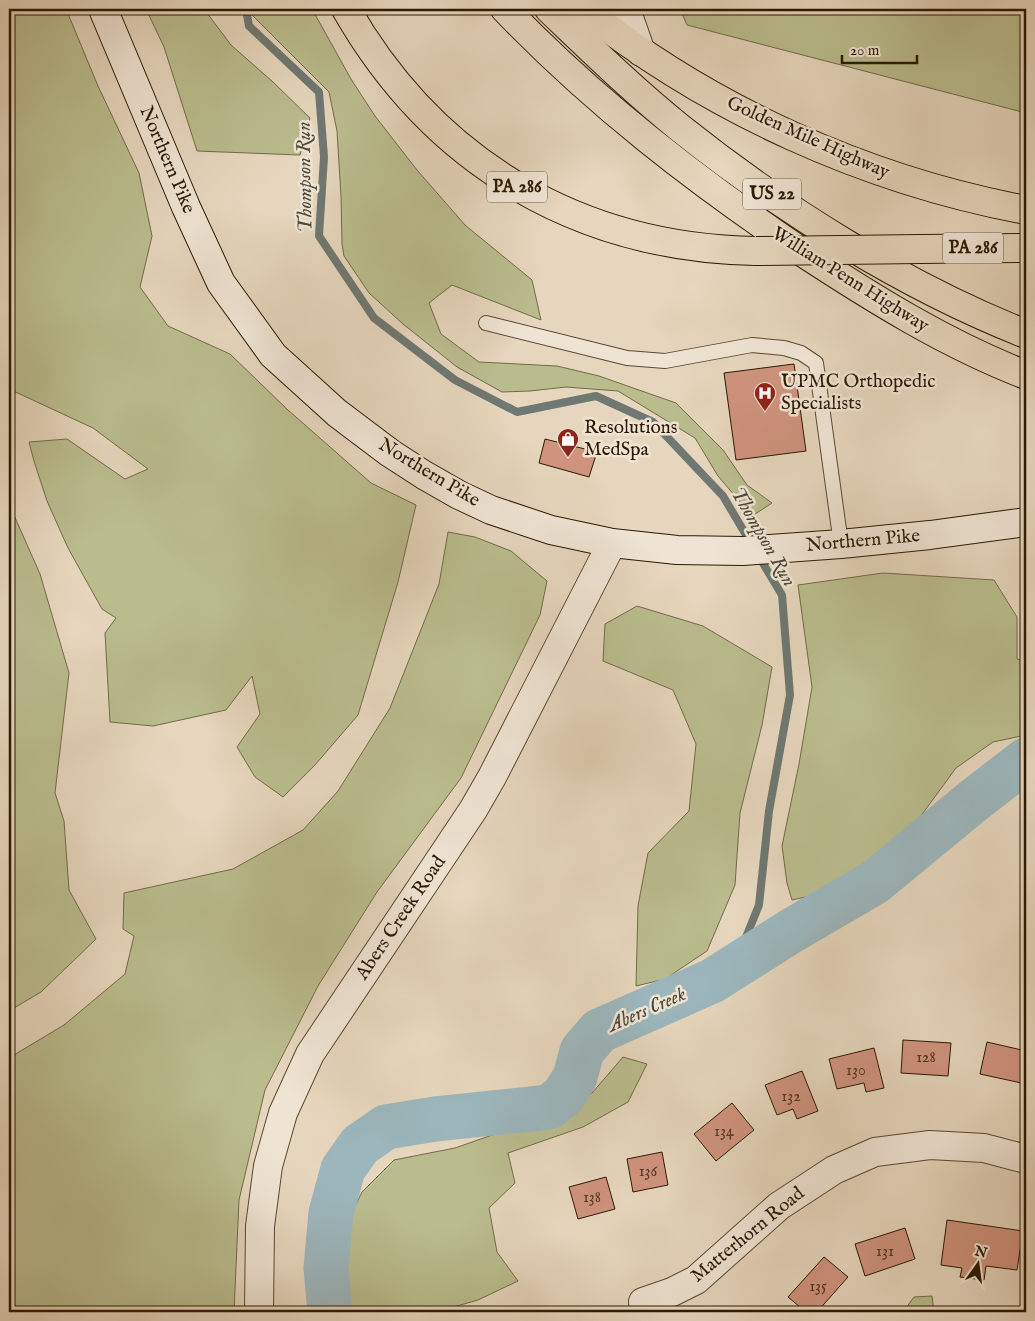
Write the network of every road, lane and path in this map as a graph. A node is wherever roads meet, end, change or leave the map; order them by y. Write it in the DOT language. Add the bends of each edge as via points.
graph roads {
  1 [pos="103,9"];
  2 [pos="346,9"];
  3 [pos="505,9"];
  4 [pos="549,9"];
  5 [pos="583,9"];
  6 [pos="626,9"];
  7 [pos="642,52"];
  8 [pos="1026,210"];
  9 [pos="1026,248"];
  10 [pos="486,323"];
  11 [pos="1026,334"];
  12 [pos="1026,375"];
  13 [pos="1026,522"];
  14 [pos="612,543"];
  15 [pos="841,544"];
  16 [pos="1026,1159"];
  17 [pos="643,1302"];
  18 [pos="259,1312"];
  1 -- 14 [label="street, Northern Pike" via="221,283 273,355 337,413 390,453 459,495 521,521"];
  2 -- 9 [label="main road, PA 286, bridge" via="378,59 418,108 467,153 521,189 606,228 698,248 756,251"];
  3 -- 12 [label="main road, William Penn Highway / US 22" via="612,110 712,190 877,301 965,348"];
  4 -- 11 [label="main road, William Penn Highway / US 22" via="680,128 783,202 896,272"];
  5 -- 7 [label="main road, Golden Mile Highway / PA 286"];
  6 -- 7 [label="street"];
  7 -- 8 [label="main road, Golden Mile Highway / PA 286" via="731,106 825,150 930,188"];
  10 -- 15 [label="lane" via="627,358 665,361 752,345 801,353 816,363"];
  13 -- 15 [label="street, Northern Pike"];
  14 -- 15 [label="street, Northern Pike" via="677,550 743,551"];
  14 -- 18 [label="street, Abers Creek Road" via="473,810 310,1054 283,1113 268,1166 260,1226"];
  16 -- 17 [label="street, Matterhorn Road" via="984,1148 930,1145 875,1152 834,1170 779,1206 696,1280"];
}
